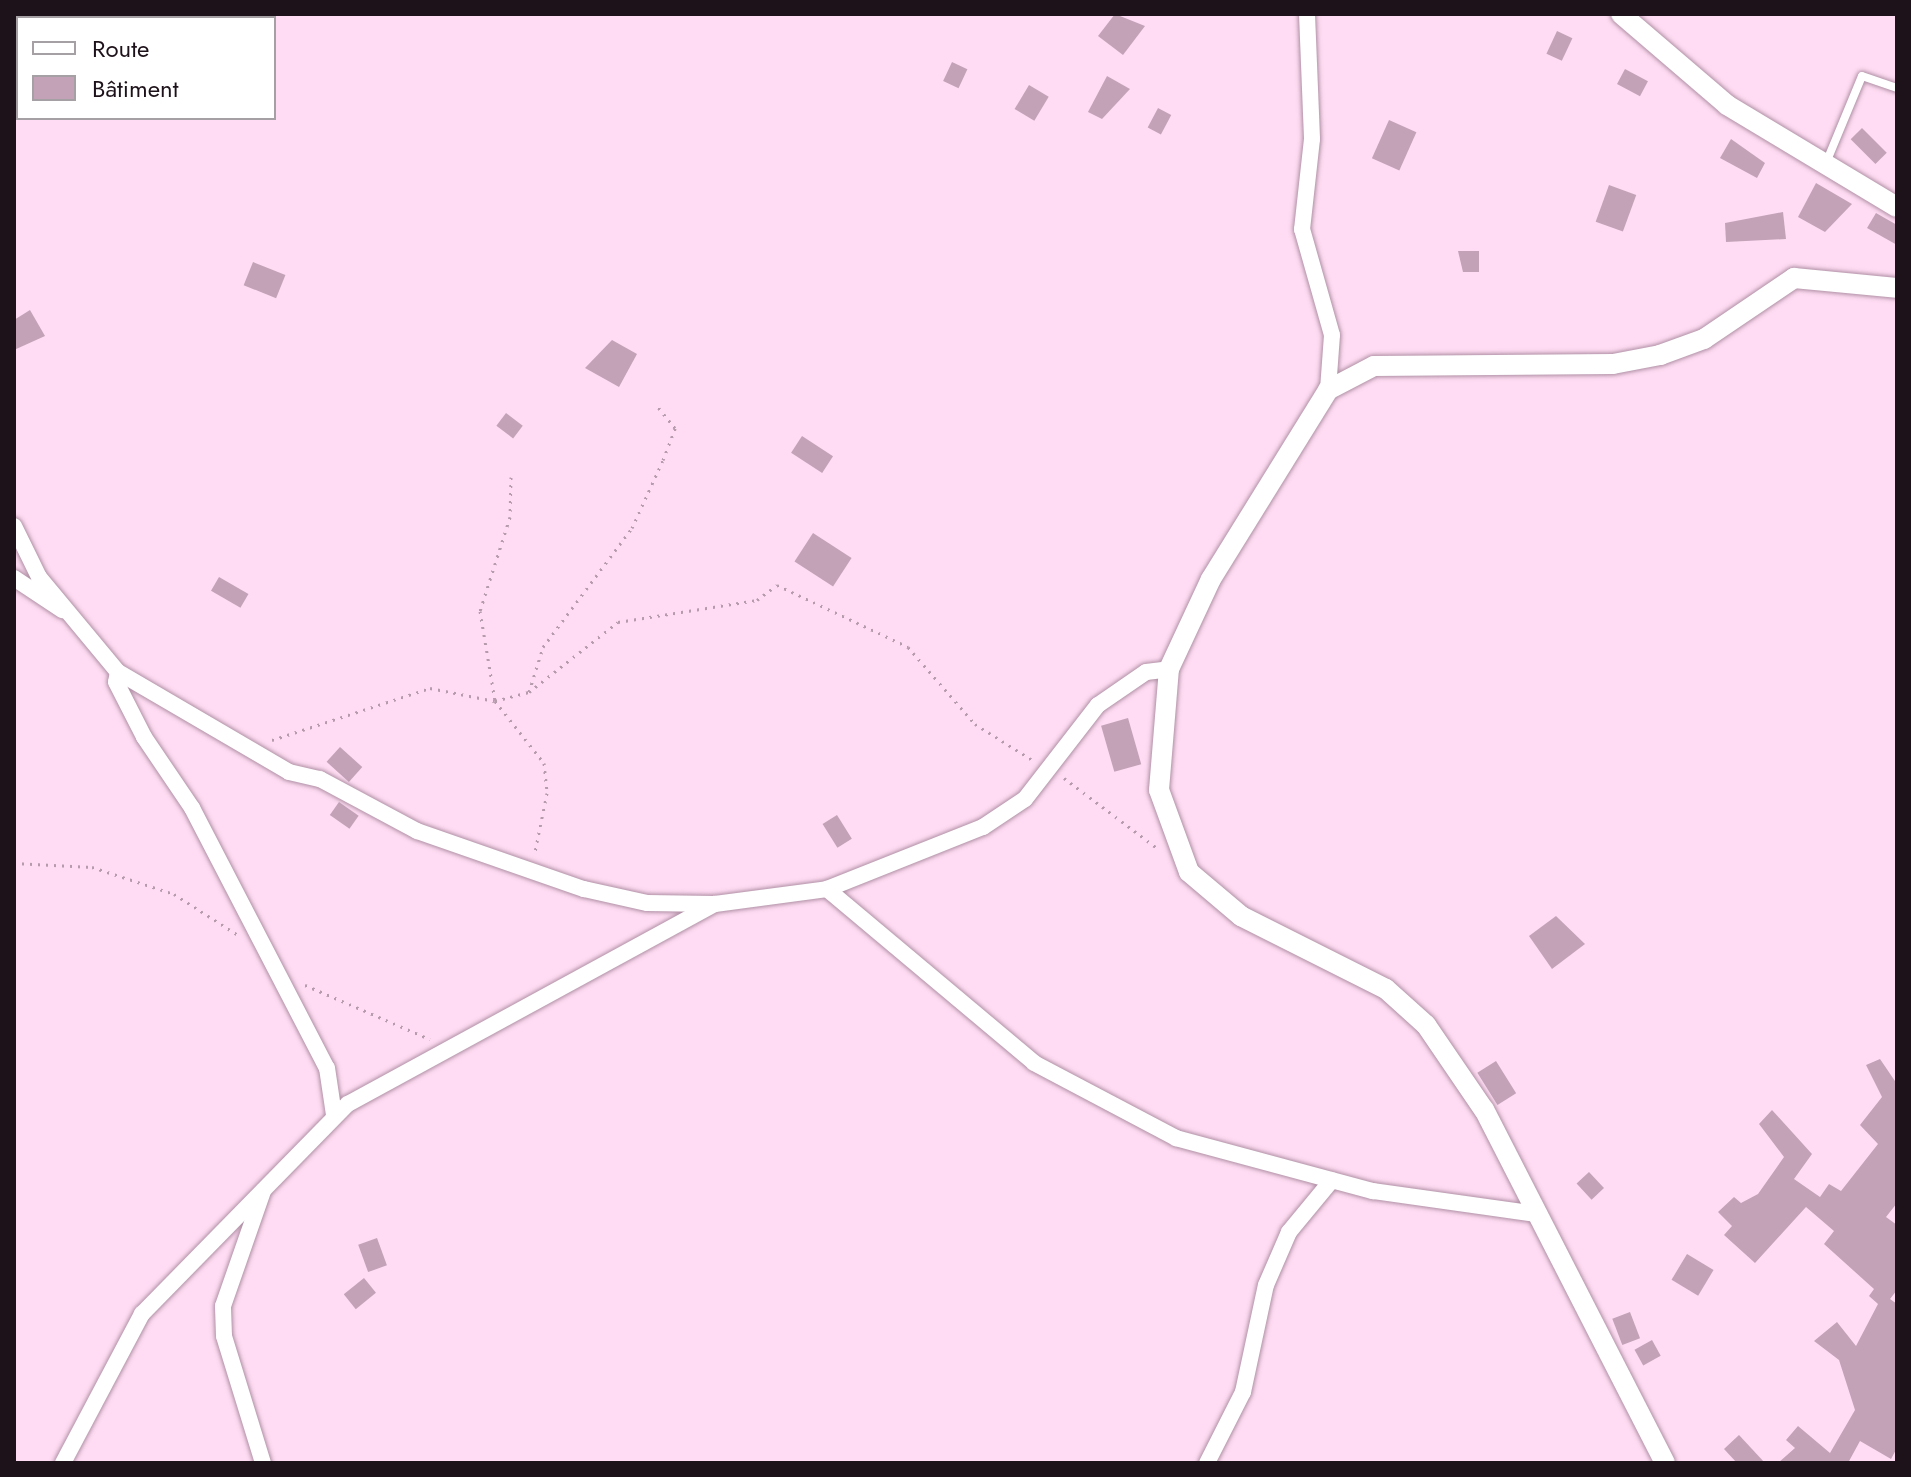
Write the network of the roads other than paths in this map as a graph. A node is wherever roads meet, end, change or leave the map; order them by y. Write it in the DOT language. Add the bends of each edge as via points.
graph roads {
  1 [pos="1307,14"];
  2 [pos="1621,14"];
  3 [pos="1897,88"];
  4 [pos="1826,164"];
  5 [pos="1897,207"];
  6 [pos="1897,288"];
  7 [pos="1328,390"];
  8 [pos="14,526"];
  9 [pos="14,578"];
  10 [pos="74,617"];
  11 [pos="1169,669"];
  12 [pos="118,672"];
  13 [pos="827,889"];
  14 [pos="715,904"];
  15 [pos="334,1115"];
  16 [pos="1332,1180"];
  17 [pos="264,1189"];
  18 [pos="1537,1214"];
  19 [pos="63,1463"];
  20 [pos="263,1463"];
  21 [pos="1207,1463"];
  22 [pos="1665,1463"];
  1 -- 7 [label="street" via="1312,139 1302,229 1332,335"];
  2 -- 4 [label="street" via="1727,105"];
  3 -- 4 [label="lane" via="1862,76"];
  4 -- 5 [label="street"];
  6 -- 7 [label="street" via="1794,278 1704,339 1660,355 1613,364 1374,366"];
  7 -- 11 [label="street" via="1211,579"];
  8 -- 10 [label="street" via="39,577"];
  9 -- 10 [label="street"];
  10 -- 12 [label="street"];
  11 -- 13 [label="street" via="1146,672 1098,705 1052,770 983,827"];
  11 -- 18 [label="street" via="1159,790 1189,872 1241,916 1386,989 1426,1025 1484,1110"];
  12 -- 14 [label="street" via="250,749 417,831 647,903"];
  12 -- 15 [label="street" via="116,682 144,737 192,808 327,1068"];
  13 -- 14 [label="street"];
  13 -- 16 [label="street" via="1034,1063 1176,1138"];
  14 -- 15 [label="street" via="523,1015 457,1042"];
  15 -- 17 [label="street"];
  16 -- 18 [label="street"];
  16 -- 21 [label="street" via="1289,1232 1266,1285 1243,1392"];
  17 -- 19 [label="street" via="142,1314"];
  17 -- 20 [label="street" via="223,1306 224,1336"];
  18 -- 22 [label="street"];
}
